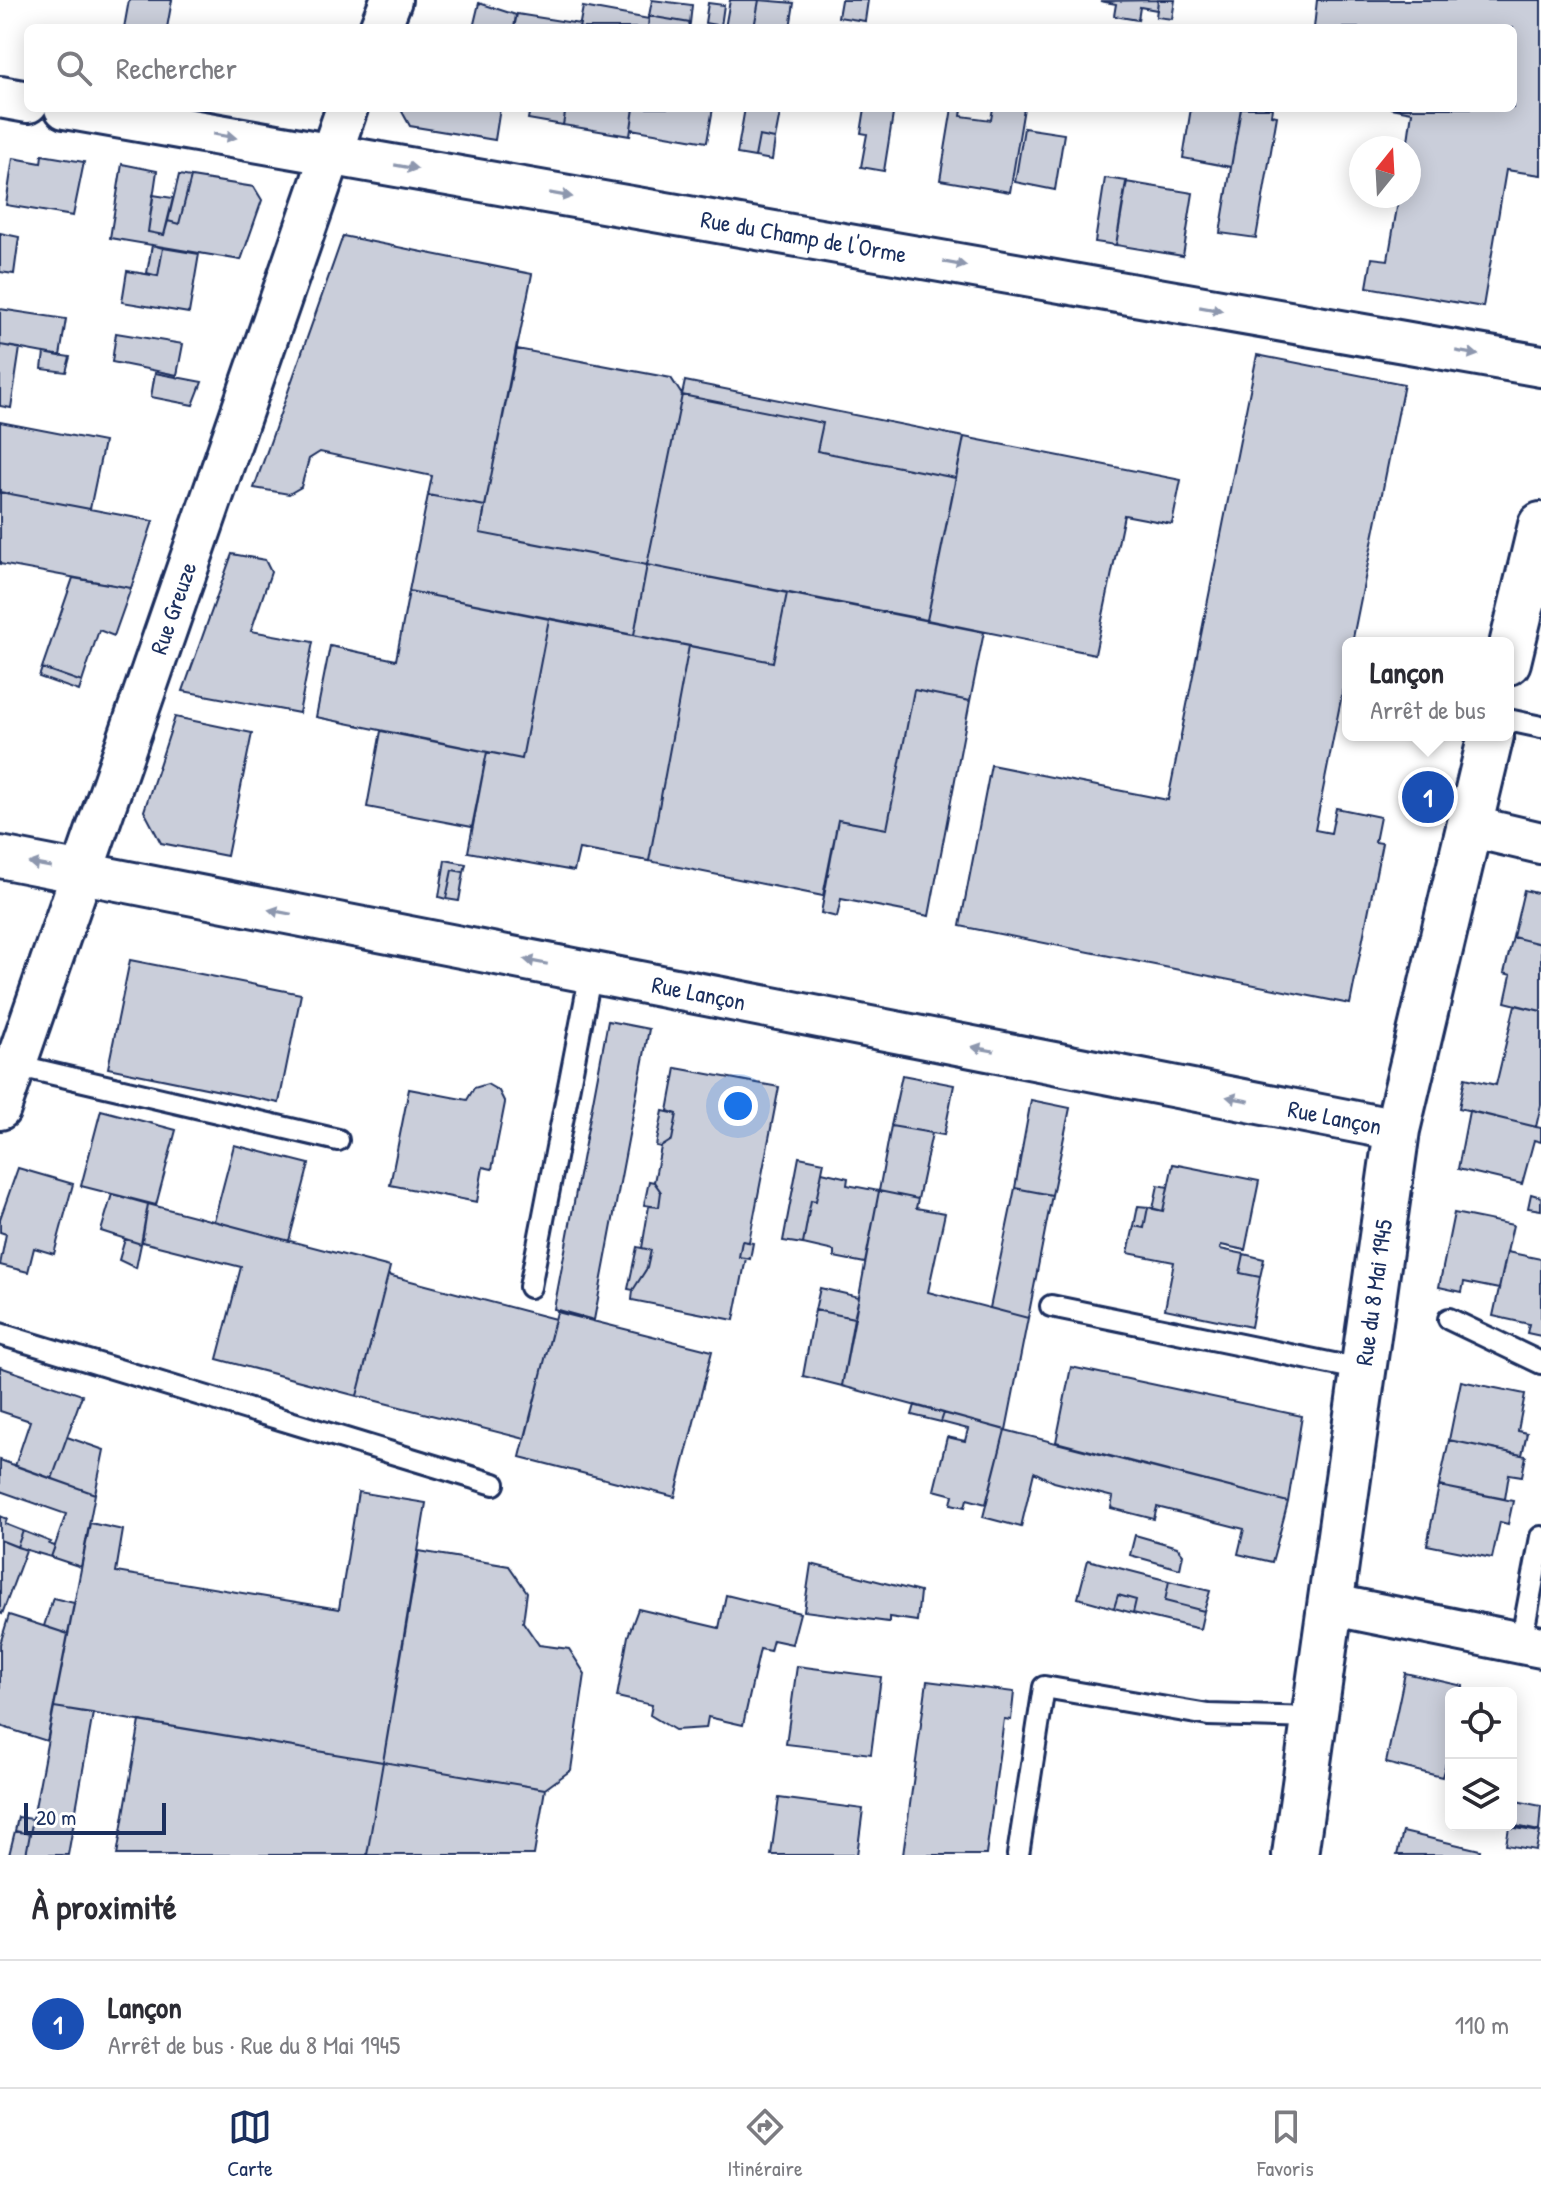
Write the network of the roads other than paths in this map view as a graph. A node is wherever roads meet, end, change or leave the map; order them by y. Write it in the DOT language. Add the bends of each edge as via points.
graph roads {
  1 [pos="391,0"];
  2 [pos="382,24"];
  3 [pos="0,97"];
  4 [pos="24,101"];
  5 [pos="88,112"];
  6 [pos="345,112"];
  7 [pos="329,154"];
  8 [pos="1541,366"];
  9 [pos="1541,525"];
  10 [pos="1530,620"];
  11 [pos="1514,651"];
  12 [pos="1514,721"];
  13 [pos="1541,727"];
  14 [pos="1490,741"];
  15 [pos="1469,826"];
  16 [pos="1541,843"];
  17 [pos="0,857"];
  18 [pos="81,872"];
  19 [pos="591,972"];
  20 [pos="15,1065"];
  21 [pos="0,1109"];
  22 [pos="1397,1130"];
  23 [pos="338,1140"];
  24 [pos="530,1287"];
  25 [pos="1051,1306"];
  26 [pos="1449,1319"];
  27 [pos="0,1334"];
  28 [pos="1541,1363"];
  29 [pos="1363,1370"];
  30 [pos="494,1484"];
  31 [pos="1541,1537"];
  32 [pos="1329,1604"];
  33 [pos="1531,1645"];
  34 [pos="1314,1718"];
  35 [pos="1018,1855"];
  36 [pos="1295,1855"];
  1 -- 2 [label="street"];
  3 -- 4 [label="street"];
  5 -- 7 [label="street, Rue du Champ de l'Orme, one-way"];
  6 -- 7 [label="street, Rue Greuze"];
  7 -- 8 [label="street, Rue du Champ de l'Orme, one-way"];
  7 -- 18 [label="street, Rue Greuze"];
  9 -- 10 [label="street"];
  10 -- 11 [label="street"];
  12 -- 13 [label="lane"];
  14 -- 15 [label="street, Rue du 8 Mai 1945"];
  15 -- 16 [label="street"];
  15 -- 22 [label="street, Rue du 8 Mai 1945"];
  18 -- 17 [label="street, Rue Lançon, one-way"];
  19 -- 18 [label="street, Rue Lançon, one-way"];
  18 -- 20 [label="street, Rue Greuze"];
  22 -- 19 [label="street, Rue Lançon, one-way"];
  19 -- 24 [label="lane"];
  20 -- 21 [label="street, Rue Greuze"];
  20 -- 23 [label="lane"];
  22 -- 29 [label="street, Rue du 8 Mai 1945"];
  25 -- 29 [label="lane"];
  26 -- 28 [label="lane"];
  27 -- 30 [label="lane"];
  29 -- 32 [label="street, Rue du 8 Mai 1945"];
  31 -- 33 [label="lane"];
  32 -- 33 [label="street"];
  32 -- 34 [label="street, Rue du 8 Mai 1945"];
  34 -- 35 [label="lane" via="1208,1715 1044,1687"];
  34 -- 36 [label="street, Rue du 8 Mai 1945"];
}
